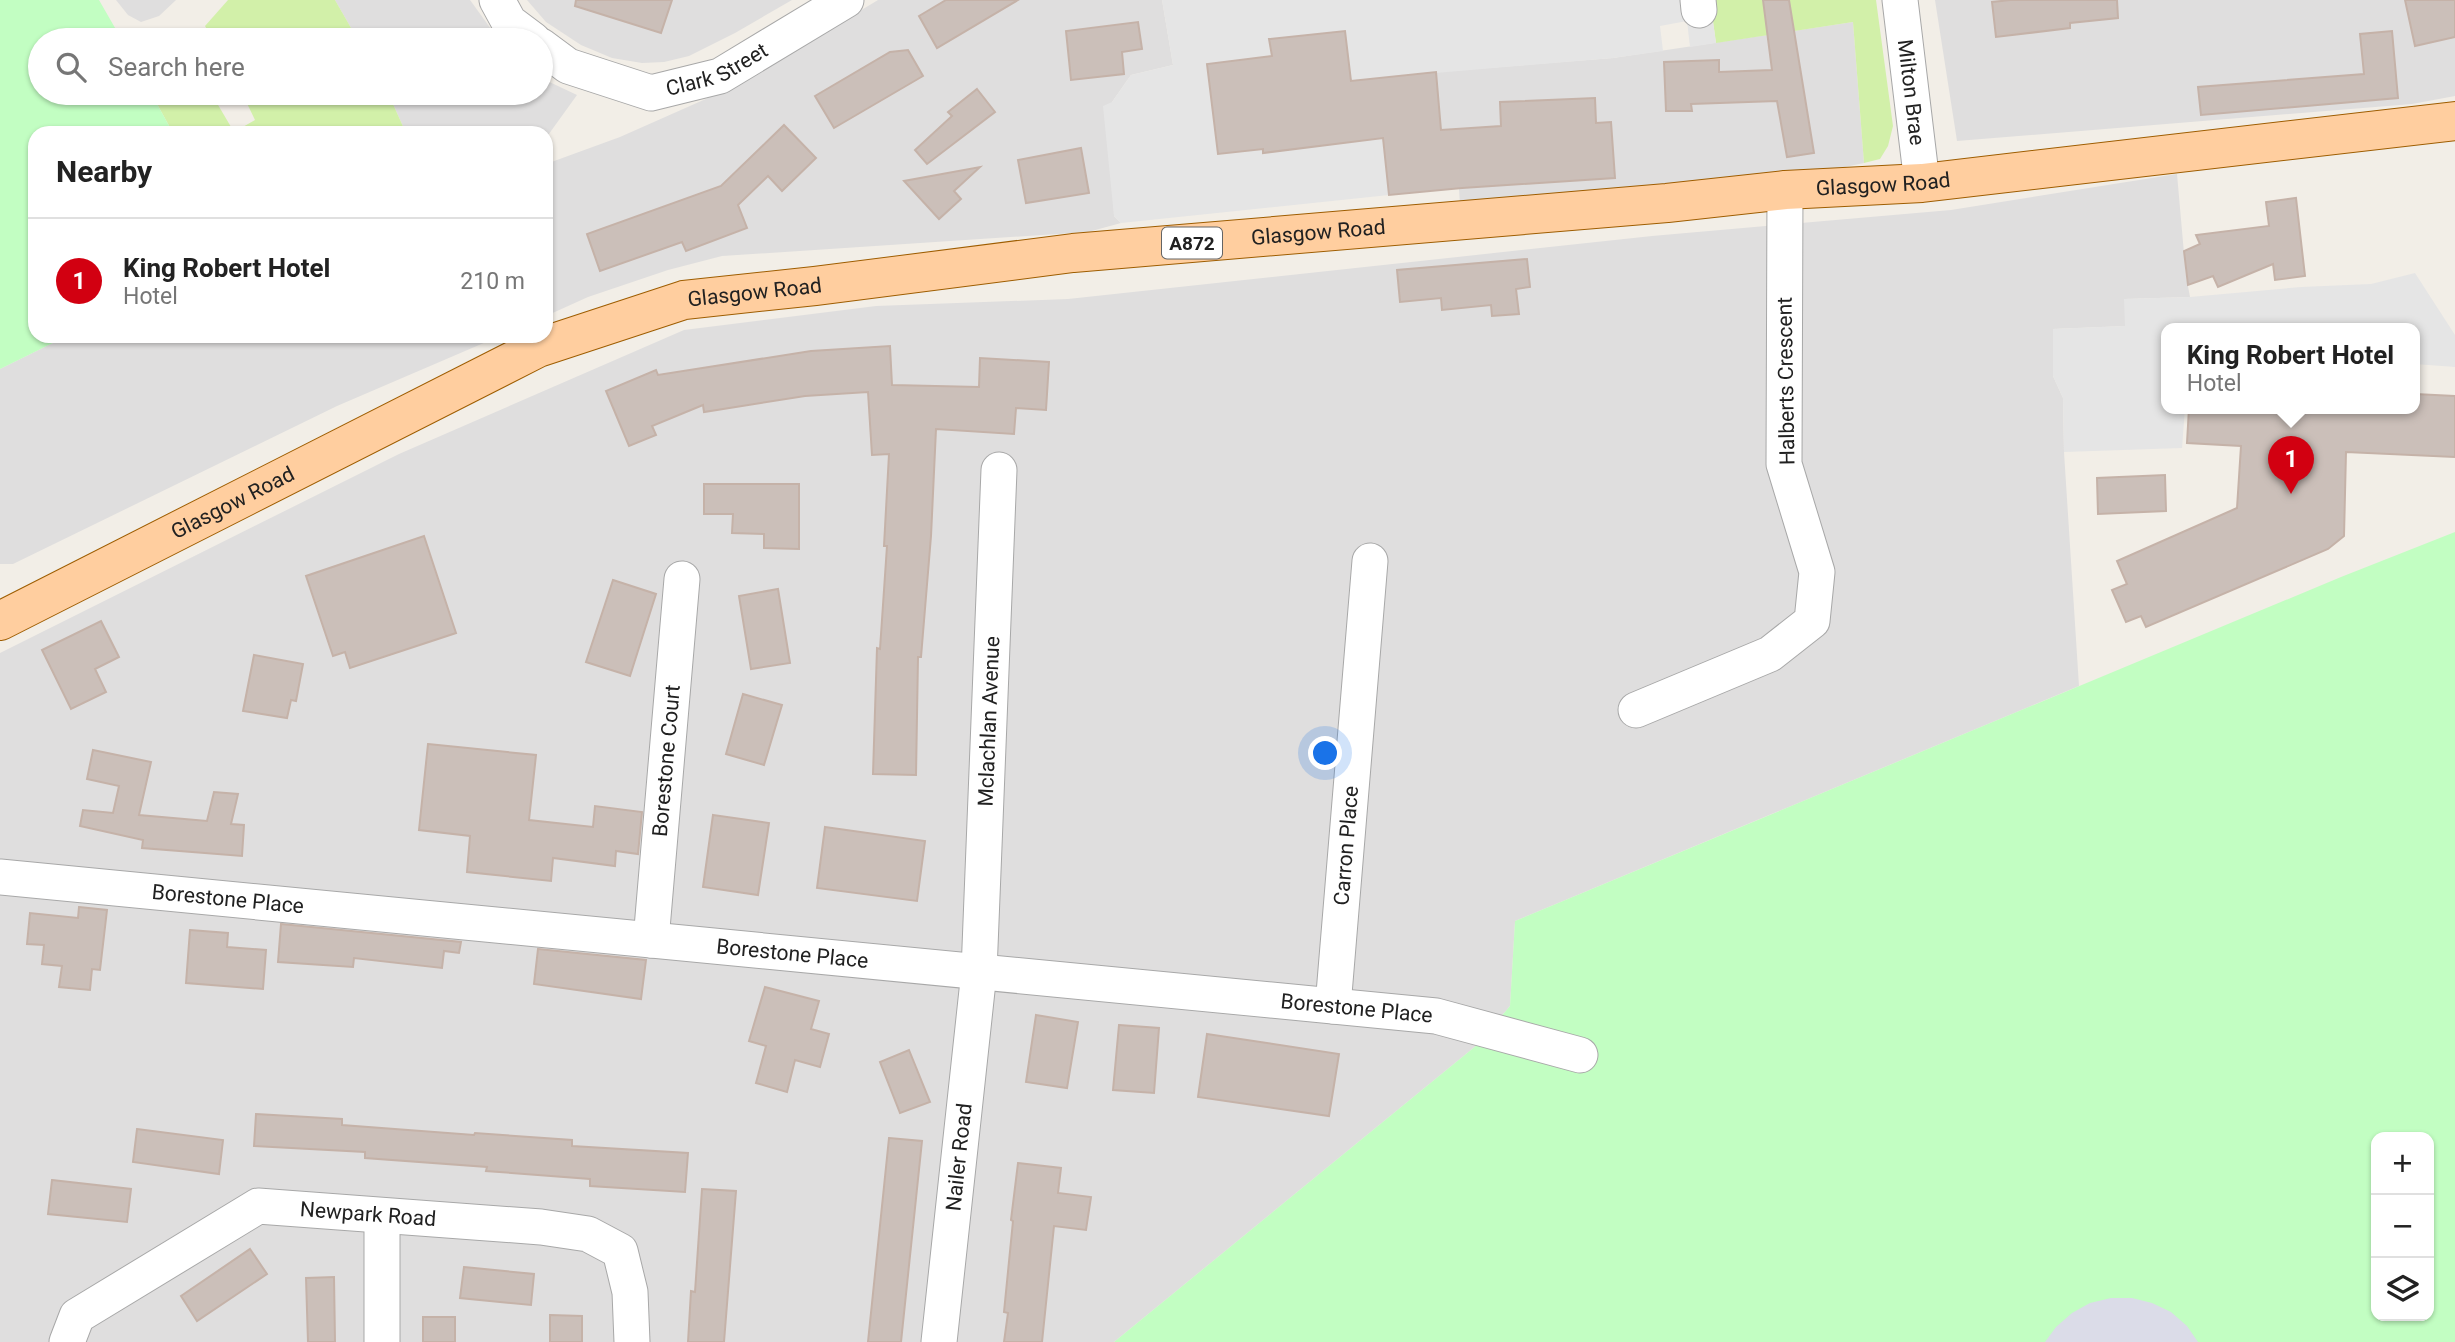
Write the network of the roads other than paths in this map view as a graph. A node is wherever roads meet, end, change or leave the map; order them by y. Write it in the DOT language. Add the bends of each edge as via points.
graph roads {
  1 [pos="497,0"];
  2 [pos="846,0"];
  3 [pos="1900,0"];
  4 [pos="517,28"];
  5 [pos="553,55"];
  6 [pos="2455,121"];
  7 [pos="1923,183"];
  8 [pos="1785,190"];
  9 [pos="999,470"];
  10 [pos="1370,561"];
  11 [pos="682,579"];
  12 [pos="2,617"];
  13 [pos="1636,710"];
  14 [pos="0,877"];
  15 [pos="651,940"];
  16 [pos="979,972"];
  17 [pos="1333,1006"];
  18 [pos="1580,1055"];
  19 [pos="382,1217"];
  20 [pos="67,1342"];
  21 [pos="382,1342"];
  22 [pos="632,1342"];
  23 [pos="939,1342"];
  1 -- 4 [label="street"];
  2 -- 5 [label="street, Clark Street" via="720,76 651,93 568,66"];
  3 -- 7 [label="street, Milton Brae"];
  6 -- 7 [label="main road, Glasgow Road / A872"];
  7 -- 8 [label="main road, Glasgow Road / A872"];
  8 -- 12 [label="main road, Glasgow Road / A872" via="1073,253 684,300 538,348"];
  8 -- 13 [label="street, Halberts Crescent" via="1784,464 1817,572 1812,621 1770,654"];
  9 -- 16 [label="street, Mclachlan Avenue"];
  10 -- 17 [label="street, Carron Place"];
  11 -- 15 [label="street, Borestone Court"];
  14 -- 15 [label="street, Borestone Place"];
  15 -- 16 [label="street, Borestone Place"];
  16 -- 17 [label="street, Borestone Place"];
  16 -- 23 [label="street, Nailer Road"];
  17 -- 18 [label="street, Borestone Place" via="1436,1016"];
  19 -- 20 [label="street, Newpark Road" via="258,1206 77,1316"];
  19 -- 21 [label="street"];
  19 -- 22 [label="street, Newpark Road" via="588,1234 620,1251 630,1292"];
}
